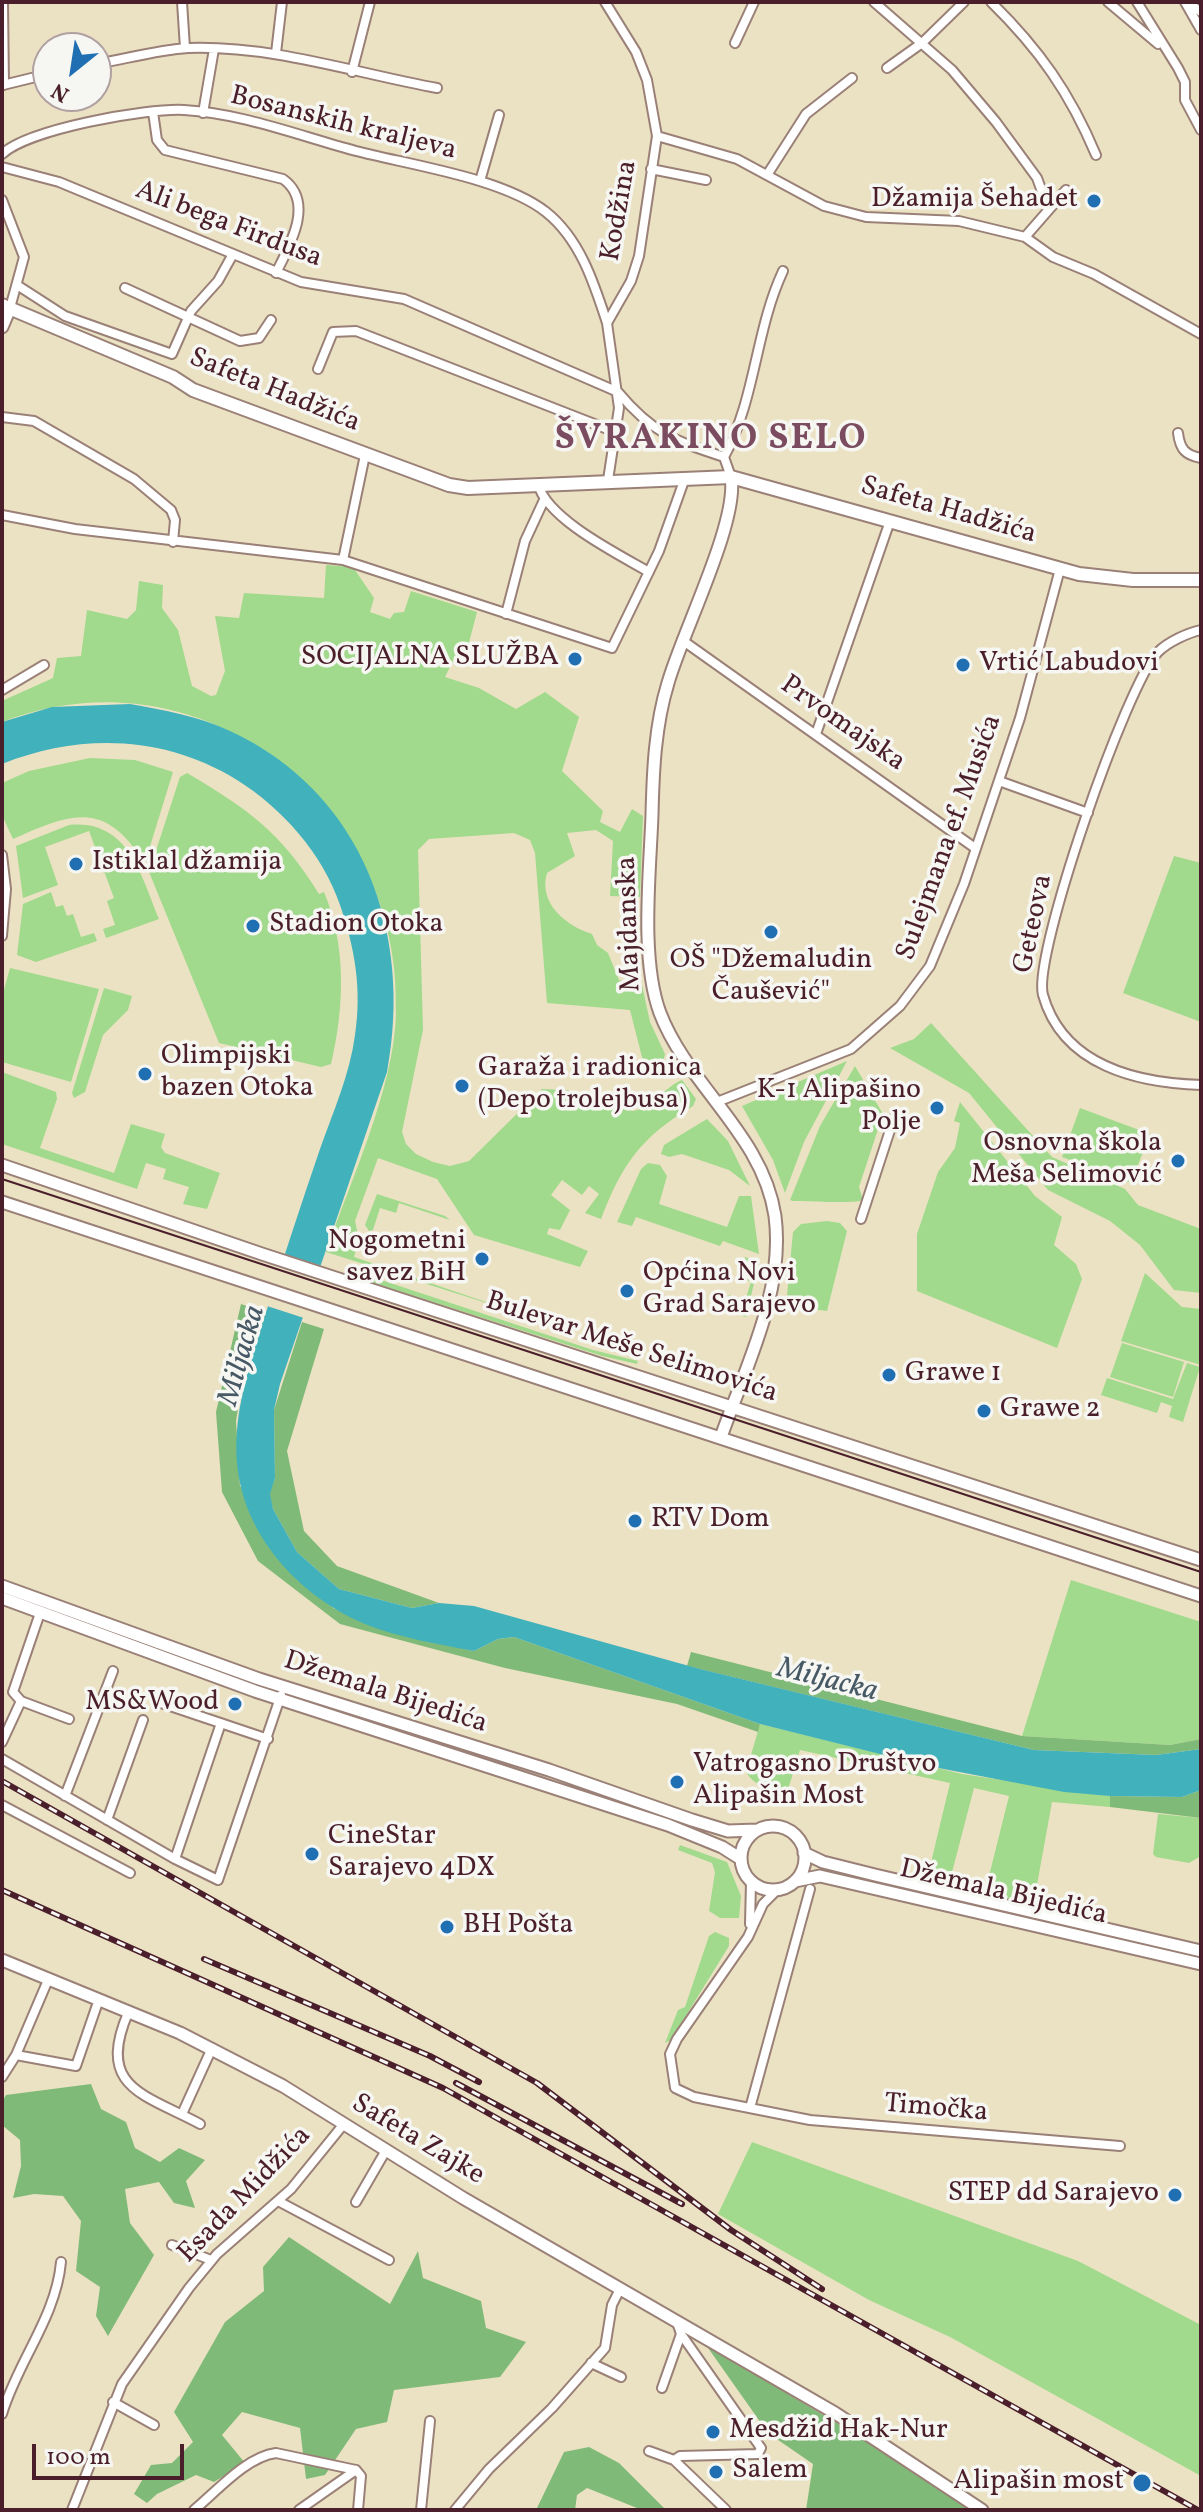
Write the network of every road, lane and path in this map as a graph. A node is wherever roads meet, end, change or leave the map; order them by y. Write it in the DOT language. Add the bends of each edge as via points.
graph roads {
  1 [pos="3,2"];
  2 [pos="182,2"];
  3 [pos="282,2"];
  4 [pos="370,2"];
  5 [pos="605,2"];
  6 [pos="754,2"];
  7 [pos="874,2"];
  8 [pos="964,2"];
  9 [pos="991,2"];
  10 [pos="1108,2"];
  11 [pos="1137,2"];
  12 [pos="1186,2"];
  13 [pos="1201,12"];
  14 [pos="1201,30"];
  15 [pos="735,43"];
  16 [pos="922,43"];
  17 [pos="185,48"];
  18 [pos="214,49"];
  19 [pos="1164,50"];
  20 [pos="276,53"];
  21 [pos="112,61"];
  22 [pos="887,68"];
  23 [pos="352,72"];
  24 [pos="32,78"];
  25 [pos="852,78"];
  26 [pos="3,85"];
  27 [pos="437,88"];
  28 [pos="153,112"];
  29 [pos="203,113"];
  30 [pos="499,115"];
  31 [pos="1201,130"];
  32 [pos="657,136"];
  33 [pos="2,154"];
  34 [pos="1096,155"];
  35 [pos="2,167"];
  36 [pos="651,169"];
  37 [pos="767,175"];
  38 [pos="706,180"];
  39 [pos="480,181"];
  40 [pos="1066,190"];
  41 [pos="2,200"];
  42 [pos="1048,208"];
  43 [pos="1025,237"];
  44 [pos="233,254"];
  45 [pos="783,271"];
  46 [pos="276,273"];
  47 [pos="17,285"];
  48 [pos="125,288"];
  49 [pos="6,306"];
  50 [pos="188,316"];
  51 [pos="271,320"];
  52 [pos="607,323"];
  53 [pos="2,327"];
  54 [pos="1201,334"];
  55 [pos="318,369"];
  56 [pos="618,392"];
  57 [pos="2,417"];
  58 [pos="615,432"];
  59 [pos="1178,433"];
  60 [pos="365,455"];
  61 [pos="724,457"];
  62 [pos="1201,458"];
  63 [pos="731,477"];
  64 [pos="685,478"];
  65 [pos="608,480"];
  66 [pos="538,484"];
  67 [pos="544,500"];
  68 [pos="2,515"];
  69 [pos="890,521"];
  70 [pos="173,542"];
  71 [pos="343,560"];
  72 [pos="1060,569"];
  73 [pos="649,572"];
  74 [pos="1201,580"];
  75 [pos="506,614"];
  76 [pos="1201,630"];
  77 [pos="682,640"];
  78 [pos="44,665"];
  79 [pos="2,690"];
  80 [pos="816,734"];
  81 [pos="999,781"];
  82 [pos="1088,813"];
  83 [pos="975,848"];
  84 [pos="2,855"];
  85 [pos="2,936"];
  86 [pos="1201,1085"];
  87 [pos="717,1102"];
  88 [pos="895,1115"];
  89 [pos="2,1165"];
  90 [pos="2,1202"];
  91 [pos="861,1219"];
  92 [pos="731,1407"];
  93 [pos="721,1437"];
  94 [pos="1201,1560"];
  95 [pos="2,1586"];
  96 [pos="1201,1596"];
  97 [pos="2,1598"];
  98 [pos="40,1613"];
  99 [pos="113,1671"];
  100 [pos="282,1694"];
  101 [pos="21,1701"];
  102 [pos="161,1703"];
  103 [pos="69,1719"];
  104 [pos="143,1720"];
  105 [pos="221,1723"];
  106 [pos="268,1739"];
  107 [pos="2,1742"];
  108 [pos="2,1759"];
  109 [pos="65,1796"];
  110 [pos="2,1805"];
  111 [pos="107,1820"];
  112 [pos="757,1830"];
  113 [pos="804,1853"];
  114 [pos="175,1859"];
  115 [pos="741,1859"];
  116 [pos="130,1873"];
  117 [pos="795,1881"];
  118 [pos="751,1882"];
  119 [pos="810,1889"];
  120 [pos="777,1890"];
  121 [pos="748,1937"];
  122 [pos="1201,1951"];
  123 [pos="2,1960"];
  124 [pos="1201,1964"];
  125 [pos="48,1980"];
  126 [pos="98,2002"];
  127 [pos="128,2013"];
  128 [pos="212,2048"];
  129 [pos="16,2055"];
  130 [pos="2,2077"];
  131 [pos="750,2108"];
  132 [pos="182,2114"];
  133 [pos="200,2124"];
  134 [pos="343,2125"];
  135 [pos="1120,2146"];
  136 [pos="385,2152"];
  137 [pos="278,2201"];
  138 [pos="356,2202"];
  139 [pos="172,2245"];
  140 [pos="211,2260"];
  141 [pos="389,2260"];
  142 [pos="61,2262"];
  143 [pos="620,2289"];
  144 [pos="676,2321"];
  145 [pos="681,2334"];
  146 [pos="591,2363"];
  147 [pos="621,2377"];
  148 [pos="662,2388"];
  149 [pos="113,2402"];
  150 [pos="2,2414"];
  151 [pos="430,2421"];
  152 [pos="154,2425"];
  153 [pos="649,2451"];
  154 [pos="674,2460"];
  155 [pos="356,2470"];
  156 [pos="936,2477"];
  157 [pos="72,2510"];
  158 [pos="194,2510"];
  159 [pos="299,2510"];
  160 [pos="358,2510"];
  161 [pos="421,2510"];
  162 [pos="455,2510"];
  163 [pos="726,2510"];
  164 [pos="982,2510"];
  165 [pos="989,2510"];
  1 -- 26 [label="street"];
  2 -- 17 [label="street"];
  3 -- 20 [label="street"];
  4 -- 23 [label="street"];
  5 -- 32 [label="street, Kodžina" via="647,80"];
  6 -- 15 [label="street"];
  7 -- 16 [label="street"];
  8 -- 16 [label="street"];
  9 -- 34 [label="street" via="1032,44 1075,105"];
  10 -- 19 [label="street"];
  11 -- 19 [label="street"];
  12 -- 13 [label="street"];
  12 -- 14 [label="street"];
  16 -- 22 [label="street"];
  16 -- 42 [label="street" via="996,122 1037,178"];
  17 -- 18 [label="street"];
  17 -- 21 [label="street"];
  18 -- 20 [label="street"];
  18 -- 29 [label="street"];
  19 -- 31 [label="street" via="1185,82 1185,100"];
  20 -- 23 [label="street"];
  23 -- 27 [label="street"];
  24 -- 26 [label="street"];
  25 -- 37 [label="street" via="806,114"];
  28 -- 29 [label="street, Bosanskih kraljeva"];
  28 -- 33 [label="street, Bosanskih kraljeva" via="60,130 20,142"];
  28 -- 46 [label="street" via="157,140 165,150 283,179 293,187 298,199 296,225"];
  29 -- 39 [label="street, Bosanskih kraljeva"];
  30 -- 39 [label="street"];
  32 -- 36 [label="street, Kodžina"];
  32 -- 37 [label="street" via="726,155"];
  35 -- 44 [label="street, Ali bega Firdusa" via="59,182"];
  36 -- 38 [label="street"];
  36 -- 52 [label="street, Kodžina" via="639,256"];
  37 -- 43 [label="street" via="824,206 866,217 959,221"];
  39 -- 52 [label="street, Bosanskih kraljeva" via="528,201 556,220 579,254"];
  40 -- 42 [label="street"];
  41 -- 47 [label="street" via="23,251"];
  42 -- 43 [label="street"];
  43 -- 54 [label="street" via="1053,257 1118,286"];
  44 -- 46 [label="street, Ali bega Firdusa"];
  44 -- 50 [label="street"];
  45 -- 61 [label="street" via="765,317 743,420"];
  46 -- 56 [label="street, Ali bega Firdusa" via="343,291 404,299"];
  47 -- 49 [label="street"];
  47 -- 50 [label="street" via="65,316 172,354"];
  48 -- 50 [label="street"];
  49 -- 53 [label="main road"];
  49 -- 60 [label="main road, Safeta Hadžića" via="193,390"];
  50 -- 51 [label="street" via="246,342 262,336"];
  52 -- 56 [label="street"];
  55 -- 58 [label="street" via="333,332 356,331"];
  56 -- 58 [label="street"];
  56 -- 61 [label="street" via="631,409 675,442"];
  57 -- 70 [label="street" via="34,421 134,479 171,510"];
  58 -- 65 [label="street"];
  59 -- 62 [label="street" via="1189,456"];
  60 -- 66 [label="main road, Safeta Hadžića" via="468,488"];
  60 -- 71 [label="street"];
  61 -- 63 [label="street"];
  63 -- 64 [label="main road, Safeta Hadžića"];
  63 -- 69 [label="main road, Safeta Hadžića"];
  63 -- 77 [label="main road, Majdanska" via="730,512"];
  64 -- 65 [label="main road, Safeta Hadžića"];
  64 -- 73 [label="street"];
  65 -- 66 [label="main road, Safeta Hadžića"];
  66 -- 67 [label="street"];
  67 -- 73 [label="street"];
  67 -- 75 [label="street" via="525,541"];
  68 -- 70 [label="street"];
  69 -- 72 [label="main road, Safeta Hadžića"];
  69 -- 80 [label="street"];
  70 -- 71 [label="street"];
  71 -- 75 [label="street"];
  72 -- 74 [label="main road, Safeta Hadžića" via="1133,580"];
  72 -- 81 [label="street, Sulejmana ef. Musića"];
  73 -- 75 [label="street" via="612,648"];
  76 -- 82 [label="street, Geteova" via="1159,651 1141,676"];
  77 -- 80 [label="street, Prvomajska"];
  77 -- 87 [label="main road, Majdanska" via="656,743 651,975 666,1026"];
  78 -- 79 [label="street"];
  80 -- 83 [label="street, Prvomajska"];
  81 -- 82 [label="street"];
  81 -- 83 [label="street, Sulejmana ef. Musića"];
  82 -- 86 [label="street, Geteova" via="1059,897 1041,979 1044,997 1068,1040 1107,1068 1136,1079"];
  83 -- 87 [label="street, Sulejmana ef. Musića" via="940,947 900,1006 851,1049"];
  84 -- 85 [label="street"];
  87 -- 92 [label="main road, Majdanska" via="763,1176 776,1230 769,1299"];
  88 -- 91 [label="street"];
  89 -- 92 [label="main road, Bulevar Meše Selimovića"];
  90 -- 93 [label="main road, Bulevar Meše Selimovića"];
  92 -- 93 [label="main road, Majdanska"];
  92 -- 94 [label="main road, Bulevar Meše Selimovića"];
  93 -- 96 [label="main road, Bulevar Meše Selimovića"];
  95 -- 100 [label="main road, Džemala Bijedića"];
  97 -- 98 [label="main road, Džemala Bijedića"];
  98 -- 100 [label="main road, Džemala Bijedića"];
  98 -- 101 [label="street" via="14,1685"];
  99 -- 109 [label="street"];
  100 -- 106 [label="street"];
  100 -- 112 [label="main road, Džemala Bijedića" via="549,1770 728,1831"];
  100 -- 115 [label="main road, Džemala Bijedića" via="668,1825"];
  101 -- 103 [label="street"];
  101 -- 107 [label="street"];
  102 -- 105 [label="street"];
  104 -- 111 [label="street"];
  105 -- 106 [label="street"];
  105 -- 114 [label="street"];
  106 -- 114 [label="street" via="221,1877 214,1879"];
  108 -- 109 [label="street"];
  109 -- 111 [label="street"];
  110 -- 116 [label="street"];
  111 -- 114 [label="street"];
  112 -- 113 [label="main road, Džemala Bijedića" via="787,1829"];
  112 -- 115 [label="main road" via="745,1842"];
  113 -- 117 [label="main road"];
  113 -- 122 [label="main road, Džemala Bijedića" via="823,1862"];
  115 -- 118 [label="main road"];
  117 -- 120 [label="main road, Džemala Bijedića"];
  117 -- 124 [label="main road, Džemala Bijedića" via="820,1876"];
  118 -- 120 [label="main road"];
  118 -- 121 [label="street, Timočka"];
  119 -- 131 [label="street"];
  120 -- 121 [label="street, Timočka" via="763,1904"];
  121 -- 131 [label="street, Timočka" via="677,2039 670,2070 675,2088"];
  123 -- 125 [label="main road, Safeta Zajke"];
  125 -- 126 [label="main road, Safeta Zajke"];
  125 -- 129 [label="street"];
  126 -- 127 [label="main road, Safeta Zajke"];
  126 -- 129 [label="street" via="76,2066"];
  127 -- 128 [label="main road, Safeta Zajke"];
  127 -- 132 [label="street" via="116,2055 123,2078"];
  128 -- 132 [label="street"];
  128 -- 134 [label="main road, Safeta Zajke"];
  129 -- 130 [label="street"];
  131 -- 135 [label="street, Timočka" via="887,2128"];
  132 -- 133 [label="street"];
  134 -- 136 [label="main road, Safeta Zajke"];
  134 -- 137 [label="street, Esada Midžića"];
  136 -- 138 [label="street"];
  136 -- 143 [label="main road, Safeta Zajke"];
  137 -- 140 [label="street, Esada Midžića"];
  137 -- 141 [label="street"];
  139 -- 140 [label="street"];
  140 -- 149 [label="street, Esada Midžića"];
  142 -- 150 [label="street" via="50,2309"];
  143 -- 144 [label="main road, Safeta Zajke"];
  143 -- 146 [label="street" via="605,2348"];
  144 -- 145 [label="street"];
  144 -- 156 [label="main road, Safeta Zajke"];
  145 -- 148 [label="street"];
  145 -- 154 [label="street" via="761,2448 758,2454"];
  146 -- 147 [label="street"];
  146 -- 162 [label="street"];
  149 -- 152 [label="street"];
  149 -- 157 [label="street, Esada Midžića"];
  151 -- 161 [label="street"];
  153 -- 154 [label="street"];
  154 -- 163 [label="street"];
  155 -- 158 [label="street" via="264,2455"];
  155 -- 159 [label="street"];
  155 -- 160 [label="street" via="361,2476"];
  156 -- 164 [label="main road"];
  156 -- 165 [label="main road"];
}
